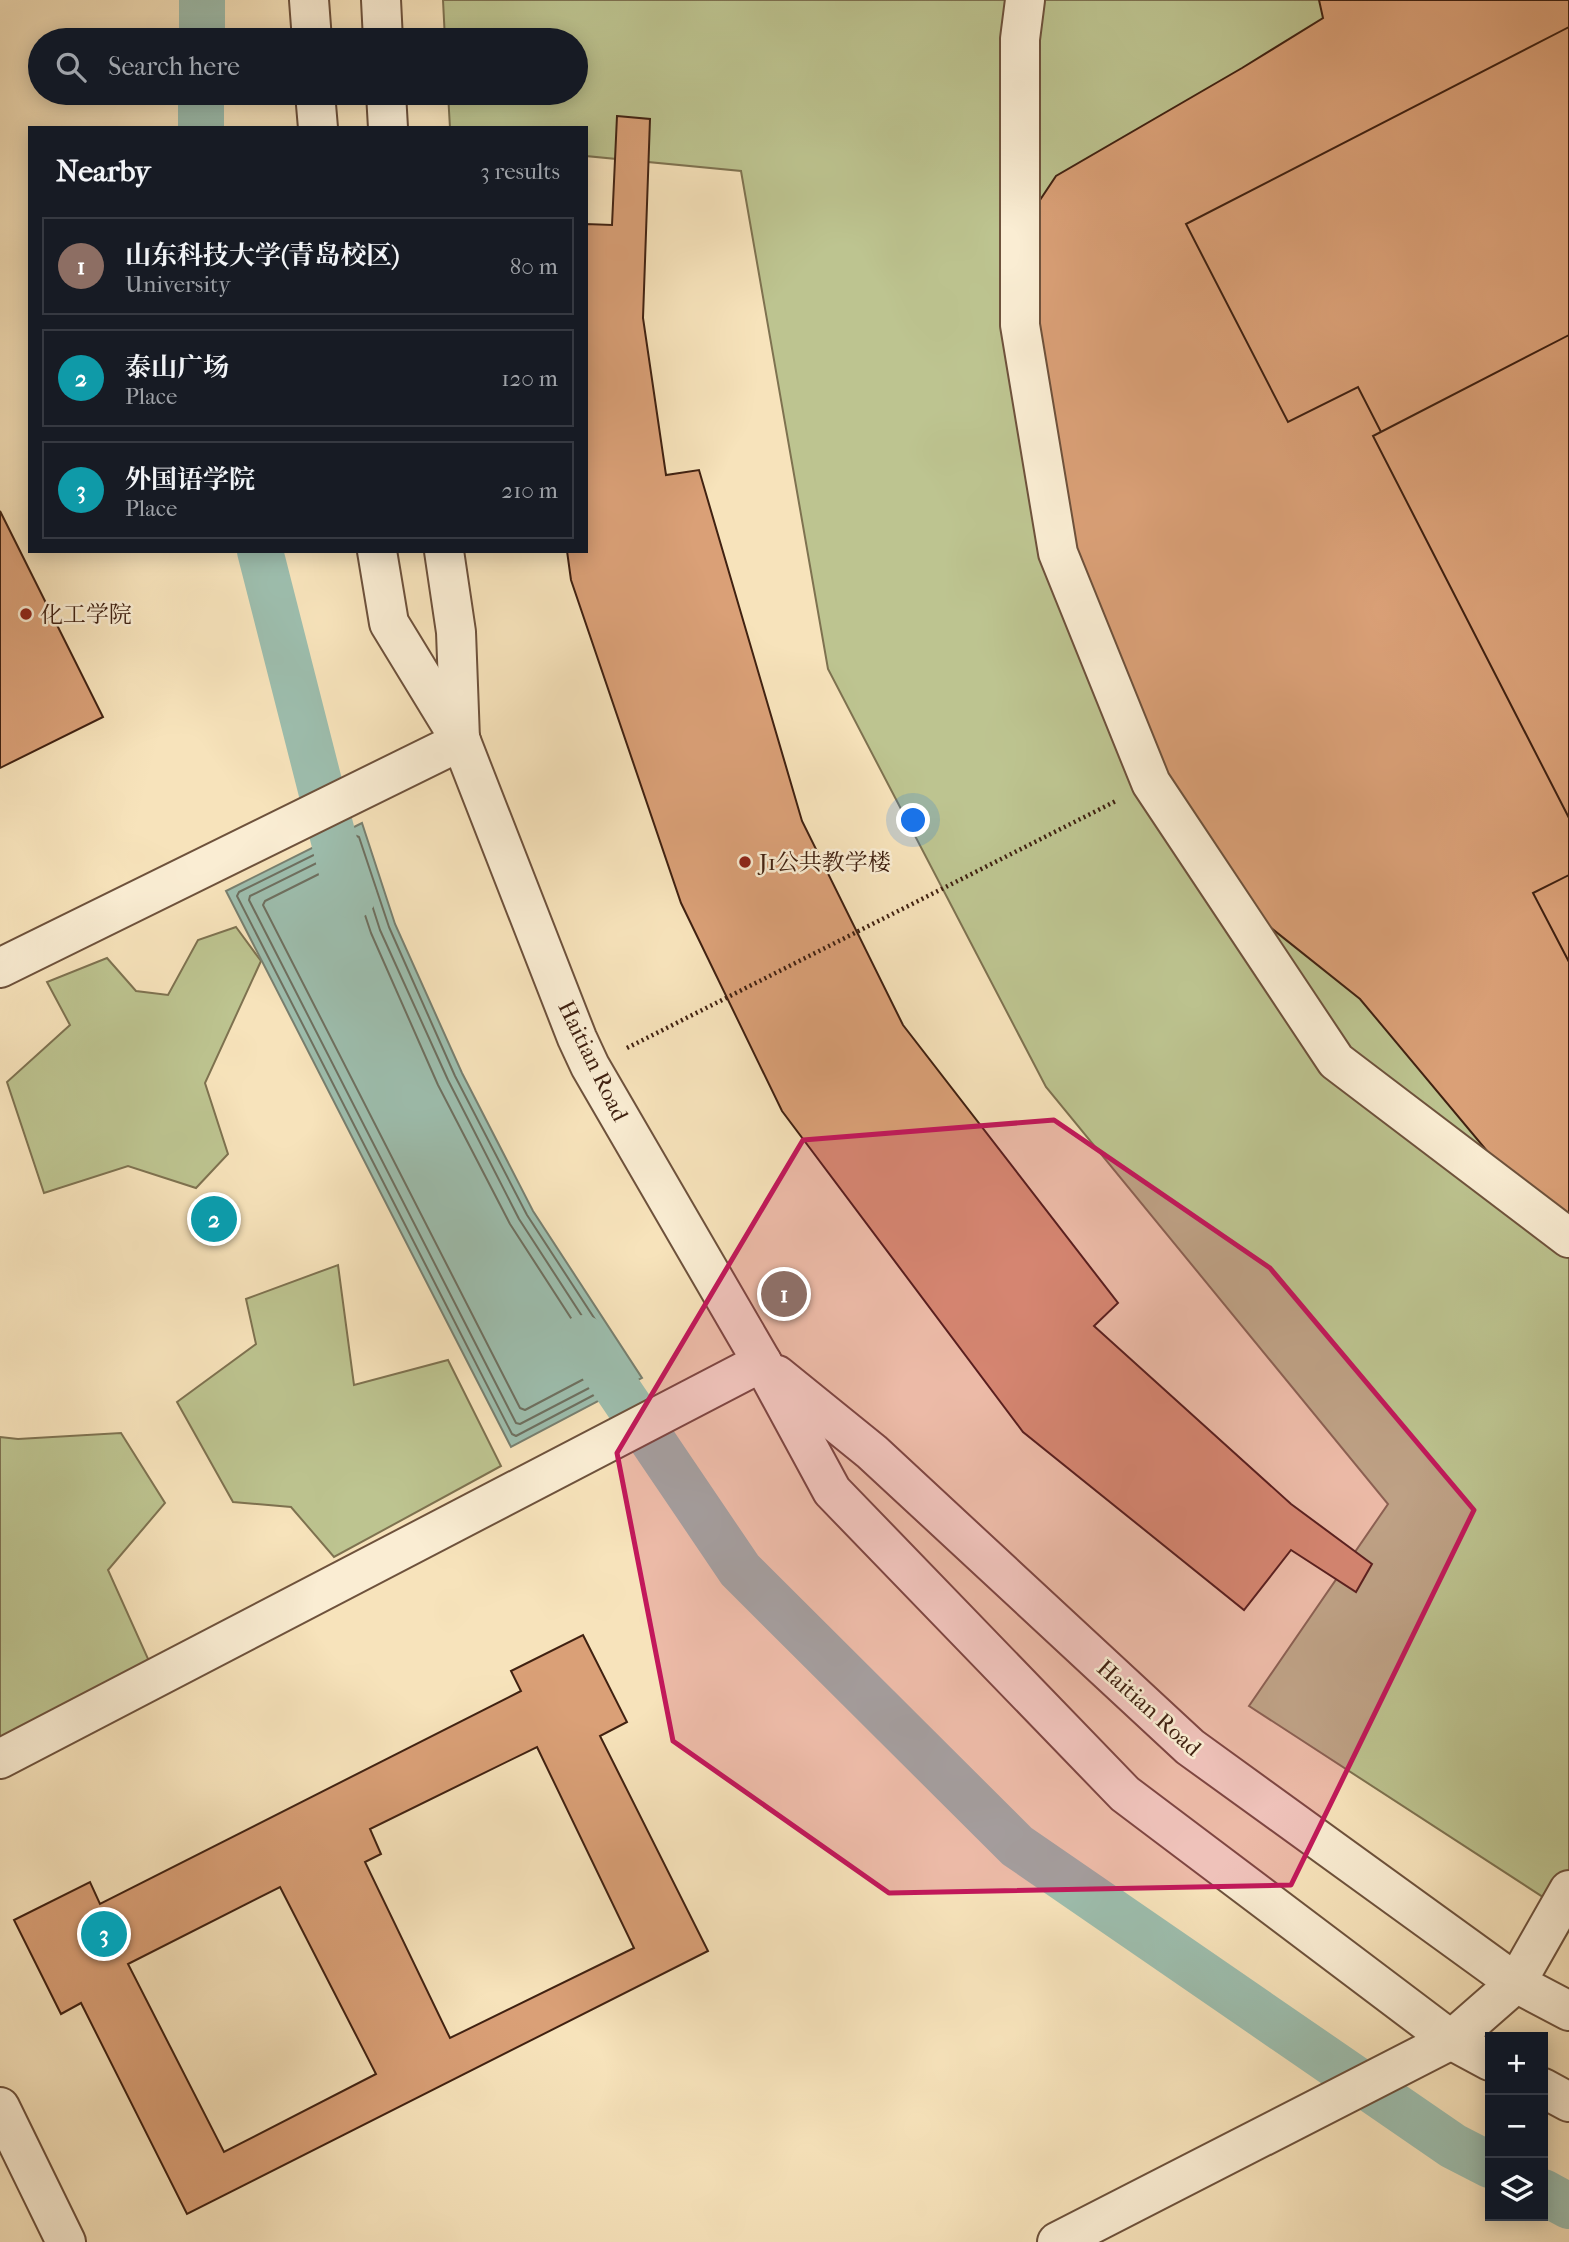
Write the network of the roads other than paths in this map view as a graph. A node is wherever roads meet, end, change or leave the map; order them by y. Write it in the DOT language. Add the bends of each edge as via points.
graph roads {
  1 [pos="309,0"];
  2 [pos="381,0"];
  3 [pos="1025,0"];
  4 [pos="311,28"];
  5 [pos="382,28"];
  6 [pos="316,105"];
  7 [pos="387,105"];
  8 [pos="318,126"];
  9 [pos="388,126"];
  10 [pos="377,553"];
  11 [pos="444,553"];
  12 [pos="460,741"];
  13 [pos="0,968"];
  14 [pos="1569,1238"];
  15 [pos="762,1363"];
  16 [pos="0,1759"];
  17 [pos="1569,1890"];
  18 [pos="1516,1983"];
  19 [pos="1569,2011"];
  20 [pos="1451,2040"];
  21 [pos="1485,2058"];
  22 [pos="1548,2091"];
  23 [pos="1569,2102"];
  24 [pos="0,2107"];
  25 [pos="66,2242"];
  26 [pos="1057,2242"];
  1 -- 4 [label="lane"];
  2 -- 5 [label="lane"];
  3 -- 14 [label="lane" via="1020,39 1020,325 1058,553 1152,783 1336,1061"];
  6 -- 8 [label="lane"];
  7 -- 9 [label="lane"];
  10 -- 12 [label="lane, Haitian Road" via="389,623"];
  11 -- 12 [label="lane, Haitian Road" via="456,632"];
  12 -- 13 [label="lane"];
  12 -- 15 [label="lane, Haitian Road" via="590,1066"];
  15 -- 16 [label="lane"];
  15 -- 18 [label="lane, Haitian Road" via="872,1452 1190,1747"];
  15 -- 20 [label="lane, Haitian Road" via="832,1491 1125,1794"];
  17 -- 18 [label="lane"];
  18 -- 19 [label="lane, Haitian Road"];
  18 -- 20 [label="lane"];
  20 -- 21 [label="lane, Haitian Road"];
  20 -- 26 [label="lane"];
  22 -- 23 [label="lane"];
  24 -- 25 [label="lane"];
}
